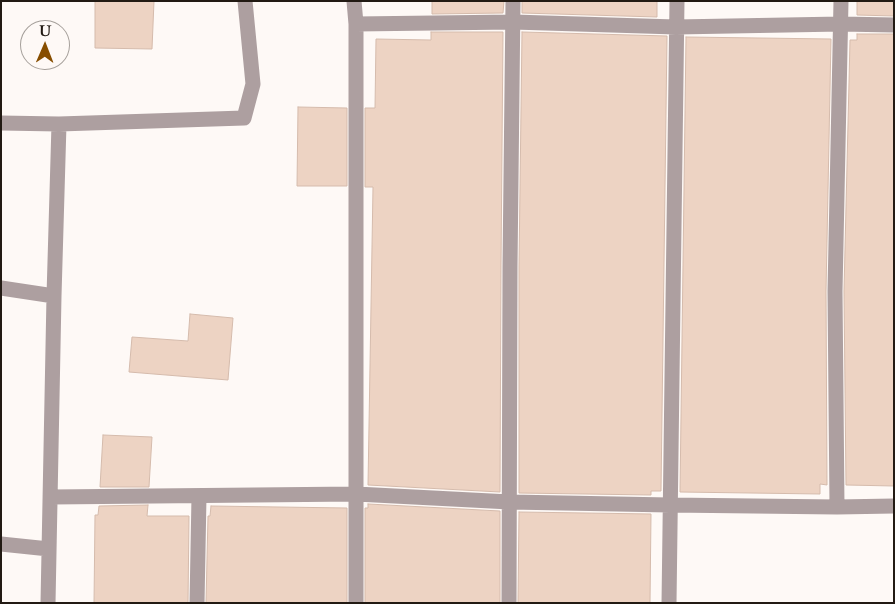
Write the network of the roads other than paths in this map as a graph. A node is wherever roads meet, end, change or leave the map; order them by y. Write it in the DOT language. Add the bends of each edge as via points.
graph roads {
  1 [pos="245,1"];
  2 [pos="354,1"];
  3 [pos="513,1"];
  4 [pos="677,1"];
  5 [pos="841,1"];
  6 [pos="513,22"];
  7 [pos="356,24"];
  8 [pos="841,24"];
  9 [pos="894,25"];
  10 [pos="676,27"];
  11 [pos="1,123"];
  12 [pos="59,124"];
  13 [pos="1,288"];
  14 [pos="54,296"];
  15 [pos="356,494"];
  16 [pos="199,496"];
  17 [pos="51,497"];
  18 [pos="510,502"];
  19 [pos="670,505"];
  20 [pos="894,506"];
  21 [pos="837,507"];
  22 [pos="1,544"];
  23 [pos="48,549"];
  24 [pos="48,603"];
  25 [pos="197,603"];
  26 [pos="356,603"];
  27 [pos="509,603"];
  28 [pos="670,603"];
  1 -- 12 [label="street" via="254,84 244,118"];
  2 -- 7 [label="street"];
  3 -- 6 [label="street"];
  4 -- 10 [label="street"];
  5 -- 8 [label="street"];
  6 -- 7 [label="street"];
  6 -- 10 [label="street"];
  6 -- 18 [label="street"];
  7 -- 15 [label="street"];
  8 -- 9 [label="street"];
  8 -- 10 [label="street"];
  8 -- 21 [label="street" via="835,291"];
  10 -- 19 [label="street"];
  11 -- 12 [label="street"];
  12 -- 14 [label="street"];
  13 -- 14 [label="street"];
  14 -- 17 [label="street"];
  15 -- 16 [label="street"];
  15 -- 18 [label="street"];
  15 -- 26 [label="street"];
  16 -- 17 [label="street"];
  16 -- 25 [label="street"];
  17 -- 23 [label="street"];
  18 -- 19 [label="street"];
  18 -- 27 [label="street"];
  19 -- 21 [label="street"];
  19 -- 28 [label="street"];
  20 -- 21 [label="street"];
  22 -- 23 [label="street"];
  23 -- 24 [label="street"];
}
